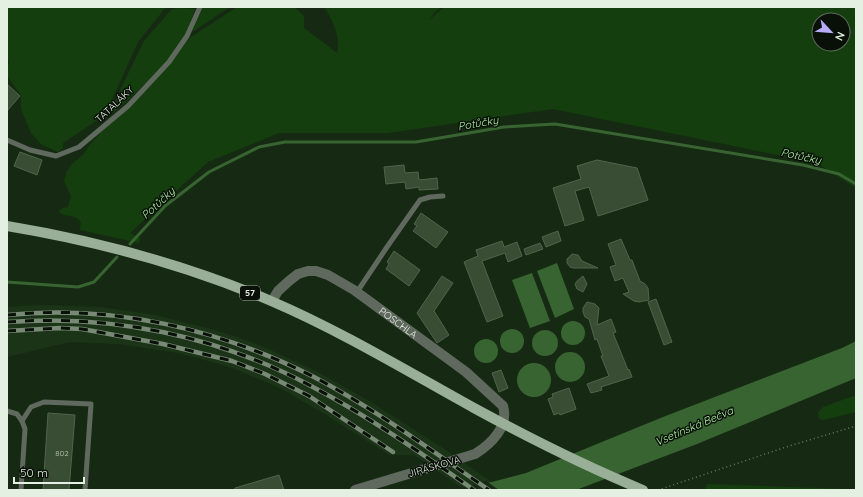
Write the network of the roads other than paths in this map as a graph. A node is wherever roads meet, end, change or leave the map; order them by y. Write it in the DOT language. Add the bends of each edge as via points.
graph roads {
  1 [pos="200,7"];
  2 [pos="7,140"];
  3 [pos="443,196"];
  4 [pos="7,226"];
  5 [pos="357,292"];
  6 [pos="272,301"];
  7 [pos="7,412"];
  8 [pos="22,421"];
  9 [pos="501,425"];
  10 [pos="21,490"];
  11 [pos="85,490"];
  12 [pos="355,490"];
  13 [pos="643,490"];
  1 -- 2 [label="lane, TATALÁKY" via="187,36 169,62 128,106 79,147 56,156 30,150"];
  3 -- 5 [label="lane" via="430,196 420,200"];
  4 -- 6 [label="main road, 57" via="131,252 187,269"];
  5 -- 6 [label="street, POSCHLA" via="328,275 308,271 289,280"];
  5 -- 9 [label="street, POSCHLA" via="466,372 503,406"];
  6 -- 13 [label="main road, 57" via="332,330 581,463"];
  7 -- 8 [label="lane" via="17,414"];
  8 -- 10 [label="lane" via="25,429"];
  8 -- 11 [label="lane" via="31,407 44,402 91,404"];
  9 -- 12 [label="street, JIRÁSKOVA" via="490,444 475,454"];
}
